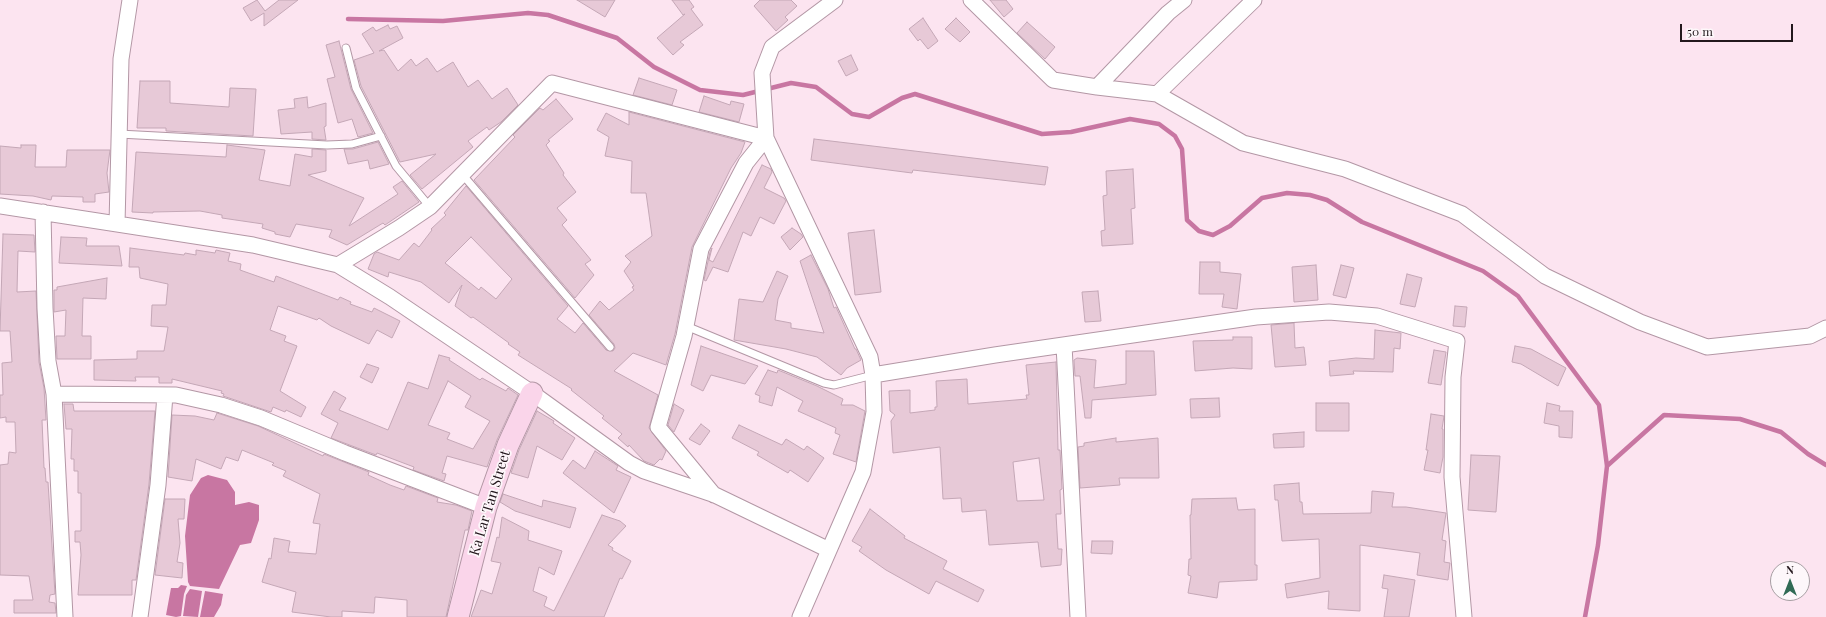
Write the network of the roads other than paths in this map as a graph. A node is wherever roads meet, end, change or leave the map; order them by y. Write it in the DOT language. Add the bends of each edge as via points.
graph roads {
  1 [pos="130,0"];
  2 [pos="835,0"];
  3 [pos="971,0"];
  4 [pos="1184,0"];
  5 [pos="1245,3"];
  6 [pos="346,48"];
  7 [pos="1097,87"];
  8 [pos="1157,94"];
  9 [pos="119,134"];
  10 [pos="381,136"];
  11 [pos="766,138"];
  12 [pos="462,174"];
  13 [pos="0,206"];
  14 [pos="430,206"];
  15 [pos="43,212"];
  16 [pos="117,224"];
  17 [pos="338,265"];
  18 [pos="686,326"];
  19 [pos="1826,328"];
  20 [pos="1064,345"];
  21 [pos="610,347"];
  22 [pos="872,375"];
  23 [pos="532,393"];
  24 [pos="54,394"];
  25 [pos="165,395"];
  26 [pos="715,495"];
  27 [pos="486,507"];
  28 [pos="828,550"];
  29 [pos="66,617"];
  30 [pos="140,617"];
  31 [pos="458,617"];
  32 [pos="800,617"];
  33 [pos="1078,617"];
  34 [pos="1464,617"];
  1 -- 9 [label="street" via="121,59"];
  2 -- 11 [label="street" via="772,47 762,73"];
  3 -- 7 [label="street" via="1053,80"];
  4 -- 7 [label="street" via="1168,13"];
  5 -- 8 [label="street"];
  6 -- 10 [label="lane" via="356,88"];
  7 -- 8 [label="street"];
  8 -- 19 [label="street" via="1243,143 1345,169 1462,214 1545,276 1640,322 1708,347 1810,336"];
  9 -- 10 [label="lane" via="328,145 352,144"];
  9 -- 16 [label="street"];
  10 -- 14 [label="lane" via="396,166"];
  11 -- 12 [label="street" via="552,83"];
  11 -- 18 [label="street" via="746,163 701,250"];
  11 -- 22 [label="street" via="870,357"];
  12 -- 14 [label="street"];
  12 -- 21 [label="lane"];
  13 -- 15 [label="street"];
  14 -- 17 [label="street"];
  15 -- 16 [label="street"];
  15 -- 24 [label="street" via="48,354"];
  16 -- 17 [label="street" via="253,245"];
  17 -- 23 [label="street"];
  18 -- 22 [label="lane" via="824,383 834,385"];
  18 -- 26 [label="street" via="658,427"];
  20 -- 22 [label="street"];
  20 -- 33 [label="street"];
  20 -- 34 [label="street" via="1256,317 1329,312 1377,316 1457,341 1453,377 1452,477"];
  22 -- 28 [label="street" via="874,412 863,472"];
  23 -- 26 [label="street" via="629,464"];
  23 -- 27 [label="street, Ka Lar Tan Street" via="508,445"];
  24 -- 25 [label="street"];
  24 -- 29 [label="street"];
  25 -- 27 [label="street" via="221,405 261,418"];
  25 -- 30 [label="street" via="158,485"];
  26 -- 28 [label="street"];
  27 -- 31 [label="street, Ka Lar Tan Street"];
  28 -- 32 [label="street"];
}
